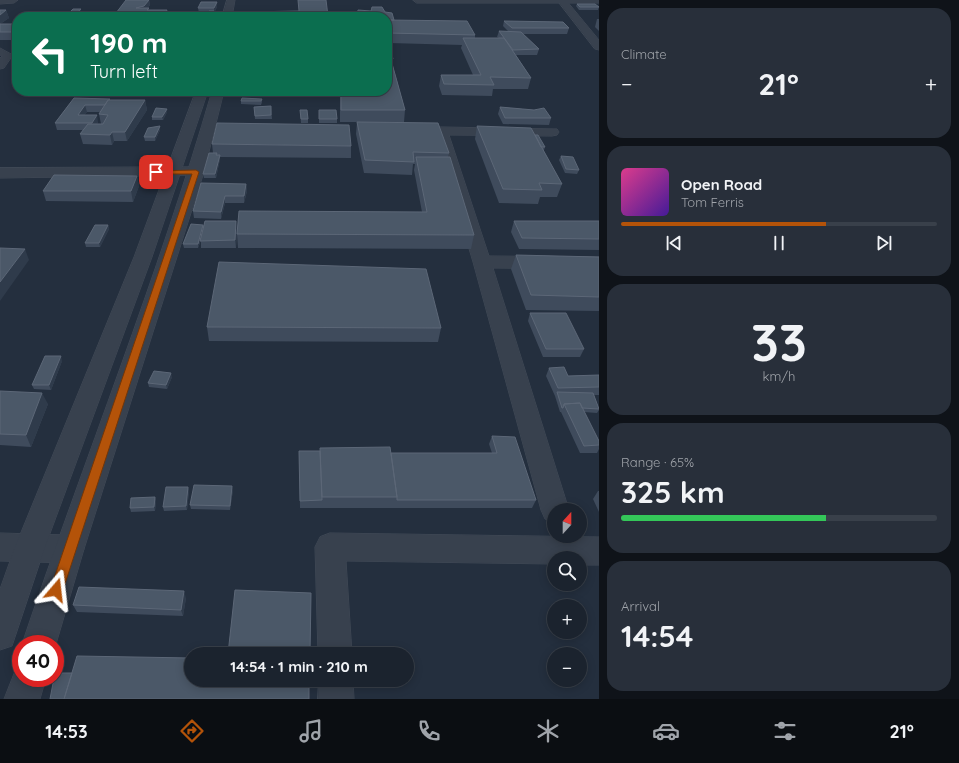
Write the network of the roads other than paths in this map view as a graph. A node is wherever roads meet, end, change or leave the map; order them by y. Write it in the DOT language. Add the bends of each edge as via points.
graph roads {
  1 [pos="14,0"];
  2 [pos="231,0"];
  3 [pos="417,0"];
  4 [pos="561,0"];
  5 [pos="599,0"];
  6 [pos="0,1"];
  7 [pos="229,12"];
  8 [pos="599,47"];
  9 [pos="0,52"];
  10 [pos="0,66"];
  11 [pos="200,96"];
  12 [pos="217,96"];
  13 [pos="552,132"];
  14 [pos="172,172"];
  15 [pos="196,172"];
  16 [pos="0,173"];
  17 [pos="167,256"];
  18 [pos="143,257"];
  19 [pos="482,262"];
  20 [pos="599,263"];
  21 [pos="553,503"];
  22 [pos="565,544"];
  23 [pos="0,547"];
  24 [pos="30,547"];
  25 [pos="69,549"];
  26 [pos="599,550"];
  27 [pos="0,634"];
  28 [pos="43,635"];
  29 [pos="335,647"];
  30 [pos="26,687"];
  31 [pos="336,687"];
  32 [pos="22,699"];
  33 [pos="336,699"];
  1 -- 6 [label="street"];
  2 -- 7 [label="street"];
  3 -- 4 [label="street"];
  4 -- 5 [label="street"];
  4 -- 8 [label="street"];
  9 -- 10 [label="street" via="8,55"];
  11 -- 14 [label="street"];
  12 -- 15 [label="street"];
  13 -- 19 [label="street" via="441,131"];
  14 -- 15 [label="street"];
  14 -- 16 [label="street"];
  14 -- 18 [label="street"];
  15 -- 17 [label="street"];
  17 -- 18 [label="street"];
  17 -- 25 [label="street"];
  18 -- 24 [label="street"];
  19 -- 20 [label="street"];
  19 -- 21 [label="street"];
  22 -- 26 [label="street"];
  22 -- 29 [label="street" via="330,547"];
  23 -- 24 [label="street"];
  24 -- 25 [label="street"];
  24 -- 27 [label="street"];
  25 -- 28 [label="street"];
  30 -- 32 [label="street"];
  31 -- 33 [label="street"];
}
